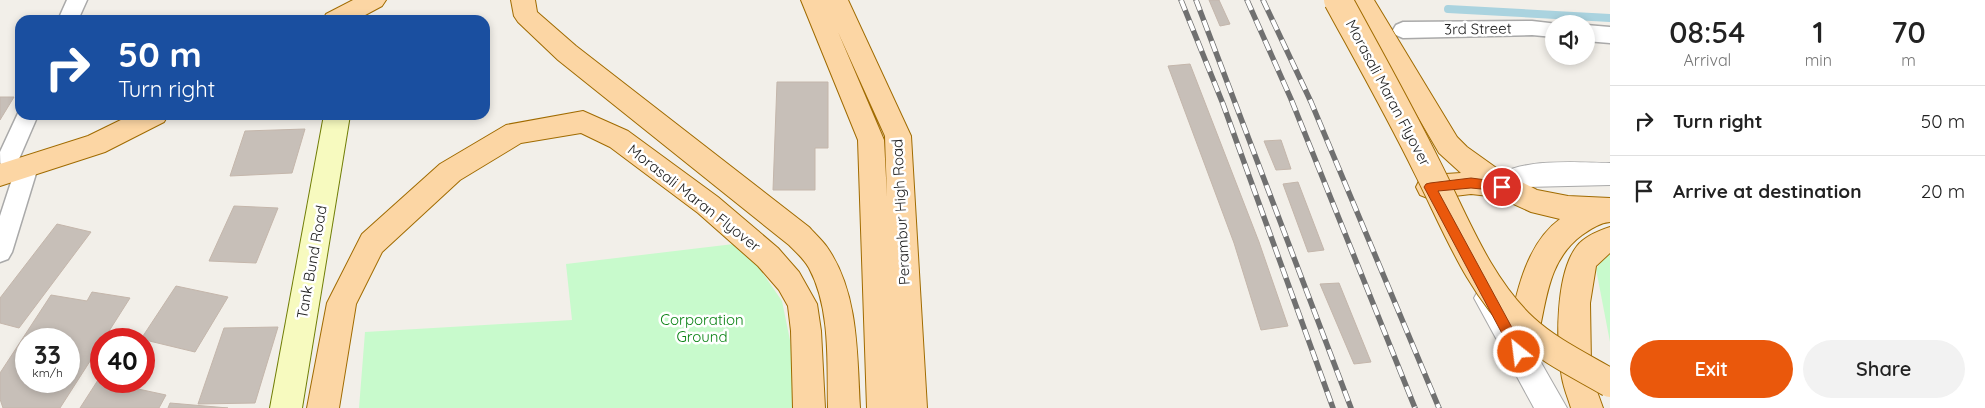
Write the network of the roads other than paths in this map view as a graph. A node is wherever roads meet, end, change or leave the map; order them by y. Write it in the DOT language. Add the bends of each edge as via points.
graph roads {
  1 [pos="78,0"];
  2 [pos="374,0"];
  3 [pos="523,0"];
  4 [pos="813,0"];
  5 [pos="836,0"];
  6 [pos="1327,0"];
  7 [pos="1338,0"];
  8 [pos="1362,0"];
  9 [pos="70,15"];
  10 [pos="345,15"];
  11 [pos="1545,29"];
  12 [pos="1403,30"];
  13 [pos="1595,34"];
  14 [pos="1610,35"];
  15 [pos="25,120"];
  16 [pos="145,120"];
  17 [pos="336,120"];
  18 [pos="27,167"];
  19 [pos="1610,174"];
  20 [pos="0,175"];
  21 [pos="1430,187"];
  22 [pos="1502,187"];
  23 [pos="1610,210"];
  24 [pos="1610,239"];
  25 [pos="0,252"];
  26 [pos="1519,352"];
  27 [pos="1610,383"];
  28 [pos="286,408"];
  29 [pos="323,408"];
  30 [pos="809,408"];
  31 [pos="844,408"];
  32 [pos="882,408"];
  33 [pos="911,408"];
  34 [pos="1550,408"];
  35 [pos="1587,408"];
  1 -- 9 [label="street"];
  2 -- 10 [label="main road"];
  3 -- 31 [label="main road" via="526,16 567,54 799,236 818,257 830,280 839,325"];
  4 -- 32 [label="main road" via="871,140"];
  5 -- 33 [label="main road, Perambur High Road" via="898,136"];
  6 -- 21 [label="street"];
  7 -- 27 [label="main road, Morasali Maran Flyover, bridge" via="1495,294 1533,336"];
  8 -- 22 [label="main road, Morasali Maran Flyover" via="1448,145"];
  11 -- 12 [label="street, 3rd Street"];
  13 -- 14 [label="street"];
  15 -- 20 [label="street"];
  16 -- 18 [label="main road" via="96,144"];
  17 -- 28 [label="main road, Tank Bund Road"];
  18 -- 20 [label="main road"];
  18 -- 25 [label="street"];
  19 -- 22 [label="street" via="1522,176"];
  21 -- 22 [label="main road" via="1471,183"];
  21 -- 26 [label="street"];
  22 -- 23 [label="main road, Morasali Maran Flyover" via="1543,204"];
  23 -- 26 [label="main road" via="1594,214 1562,232 1547,253 1531,292"];
  24 -- 35 [label="main road" via="1594,248 1582,262 1578,281 1574,333 1576,368"];
  26 -- 34 [label="street"];
  29 -- 30 [label="main road, Morasali Maran Flyover" via="342,303 372,243 450,172 515,133 583,122 618,139 708,205 768,257 789,280 802,304"];
}
